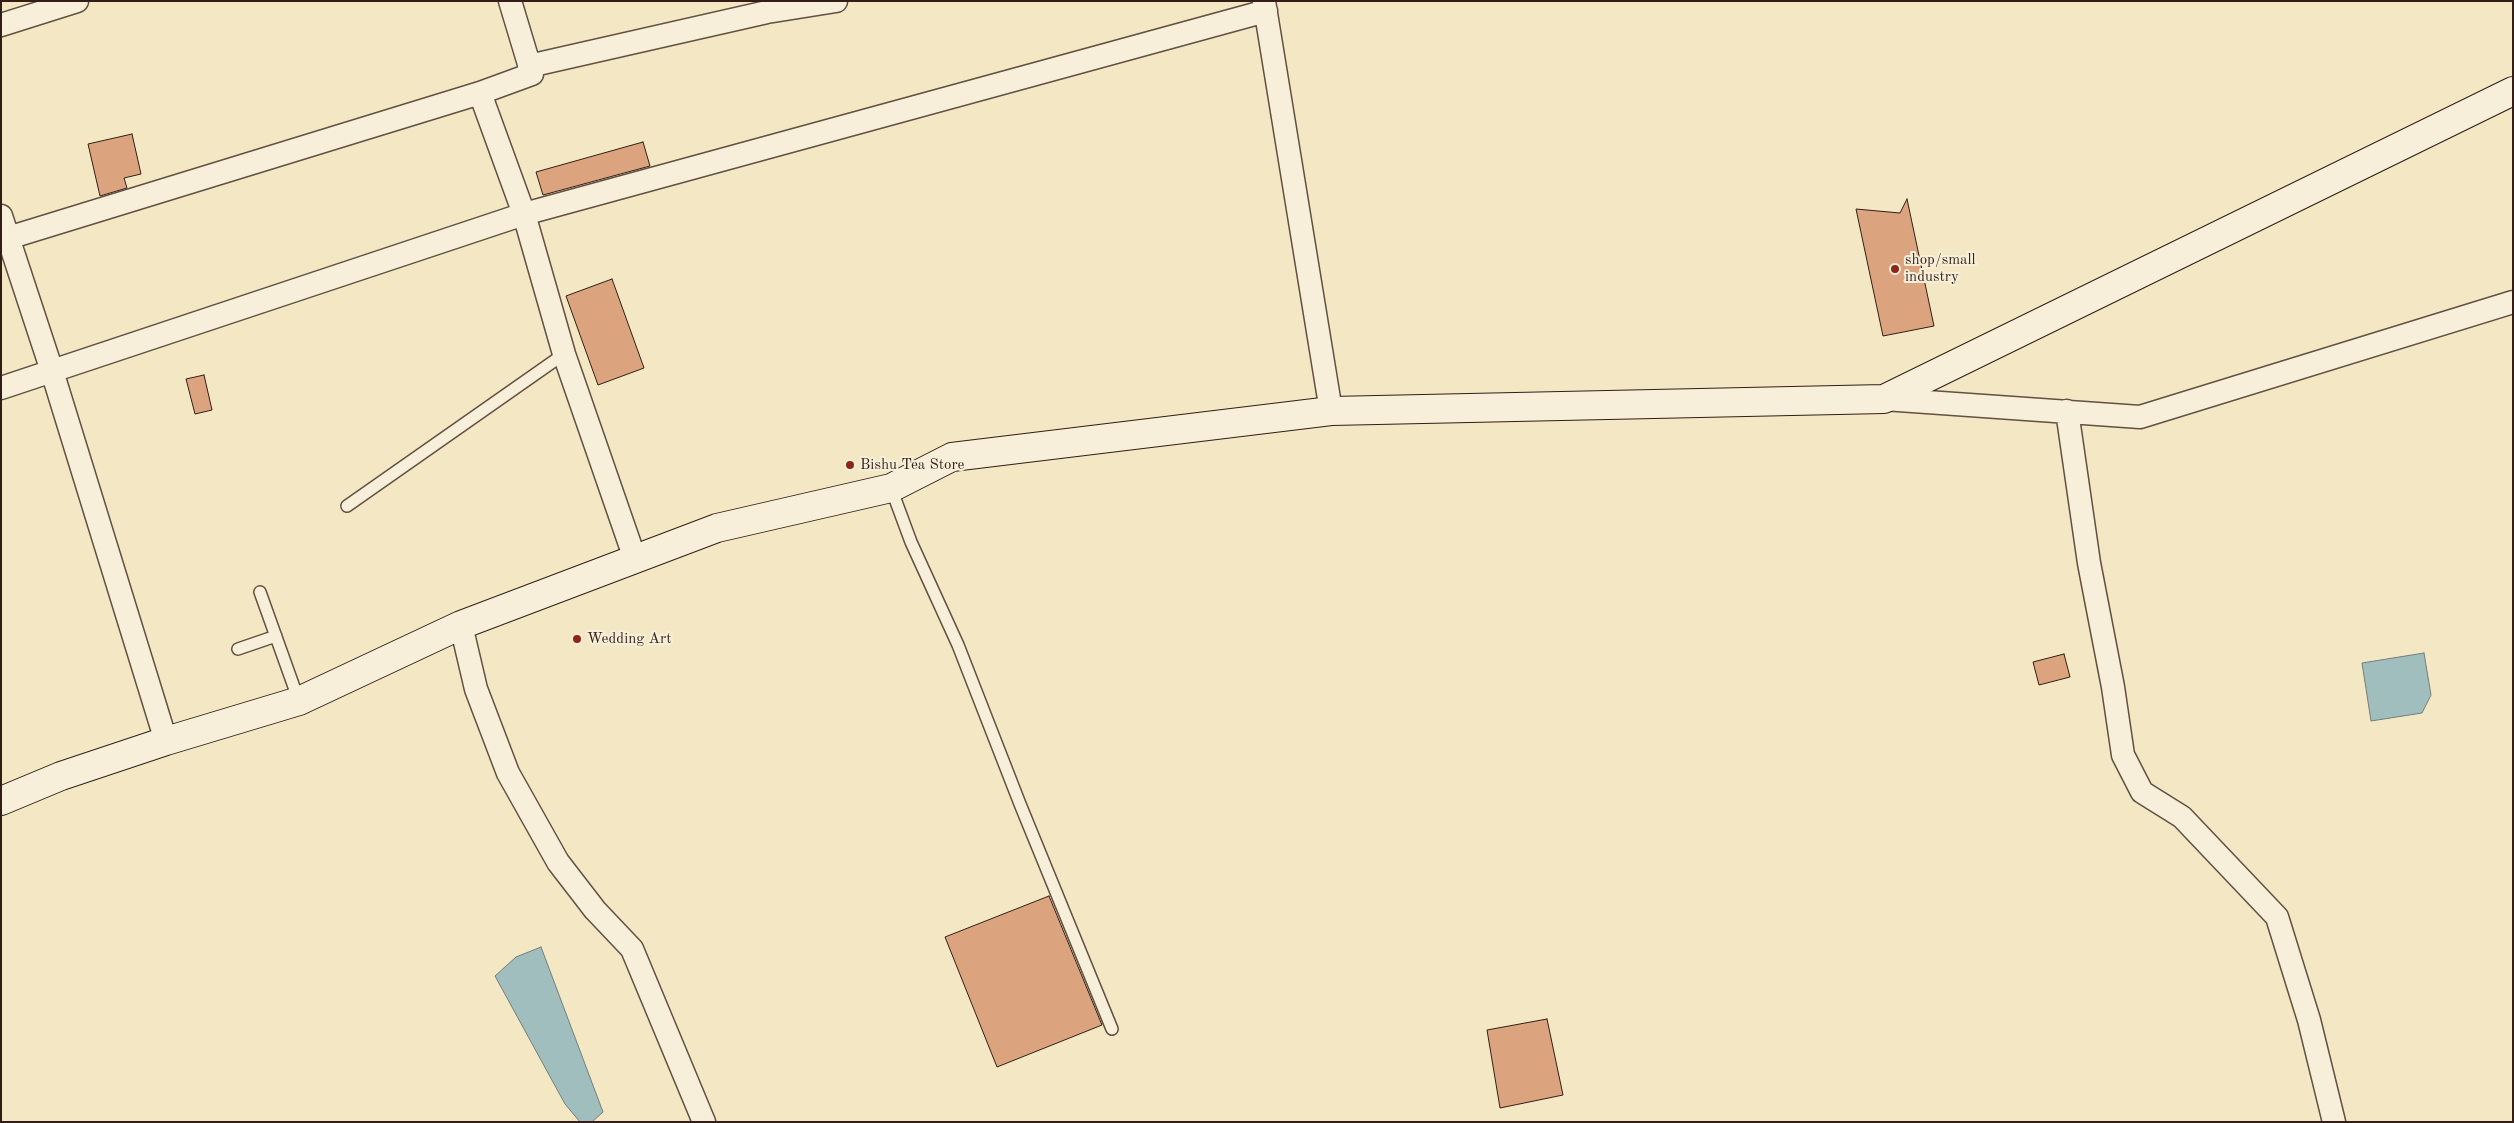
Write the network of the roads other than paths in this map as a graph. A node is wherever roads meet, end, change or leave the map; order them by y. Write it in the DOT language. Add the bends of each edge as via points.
graph roads {
  1 [pos="77,1"];
  2 [pos="510,1"];
  3 [pos="836,1"];
  4 [pos="45,6"];
  5 [pos="1265,6"];
  6 [pos="1,26"];
  7 [pos="529,66"];
  8 [pos="2513,91"];
  9 [pos="480,93"];
  10 [pos="524,214"];
  11 [pos="1,216"];
  12 [pos="8,238"];
  13 [pos="2513,302"];
  14 [pos="564,354"];
  15 [pos="52,371"];
  16 [pos="1,388"];
  17 [pos="1884,399"];
  18 [pos="1331,411"];
  19 [pos="2067,411"];
  20 [pos="891,488"];
  21 [pos="347,506"];
  22 [pos="634,559"];
  23 [pos="260,592"];
  24 [pos="461,624"];
  25 [pos="276,636"];
  26 [pos="238,649"];
  27 [pos="299,701"];
  28 [pos="166,741"];
  29 [pos="1,801"];
  30 [pos="1112,1029"];
  31 [pos="704,1122"];
  32 [pos="2334,1122"];
  1 -- 4 [label="street"];
  2 -- 7 [label="street"];
  3 -- 7 [label="street" via="767,12"];
  4 -- 6 [label="street"];
  5 -- 10 [label="street"];
  5 -- 18 [label="street"];
  7 -- 9 [label="street" via="532,74"];
  8 -- 17 [label="main road"];
  9 -- 10 [label="street"];
  9 -- 12 [label="street"];
  10 -- 14 [label="street"];
  10 -- 15 [label="street"];
  11 -- 12 [label="street"];
  12 -- 15 [label="street"];
  13 -- 19 [label="street" via="2140,417"];
  14 -- 21 [label="lane"];
  14 -- 22 [label="street"];
  15 -- 16 [label="street"];
  15 -- 28 [label="street"];
  17 -- 18 [label="main road"];
  17 -- 19 [label="street"];
  18 -- 20 [label="main road" via="952,456"];
  19 -- 32 [label="street" via="2089,563 2123,755 2142,792 2182,817 2277,917 2309,1020"];
  20 -- 22 [label="main road" via="716,528"];
  20 -- 30 [label="lane" via="910,542 958,644"];
  22 -- 24 [label="main road"];
  23 -- 25 [label="lane"];
  24 -- 27 [label="main road"];
  24 -- 31 [label="street" via="476,688 508,773 558,862 595,910 632,949"];
  25 -- 26 [label="lane"];
  25 -- 27 [label="lane"];
  27 -- 28 [label="main road"];
  28 -- 29 [label="main road" via="62,776"];
}
